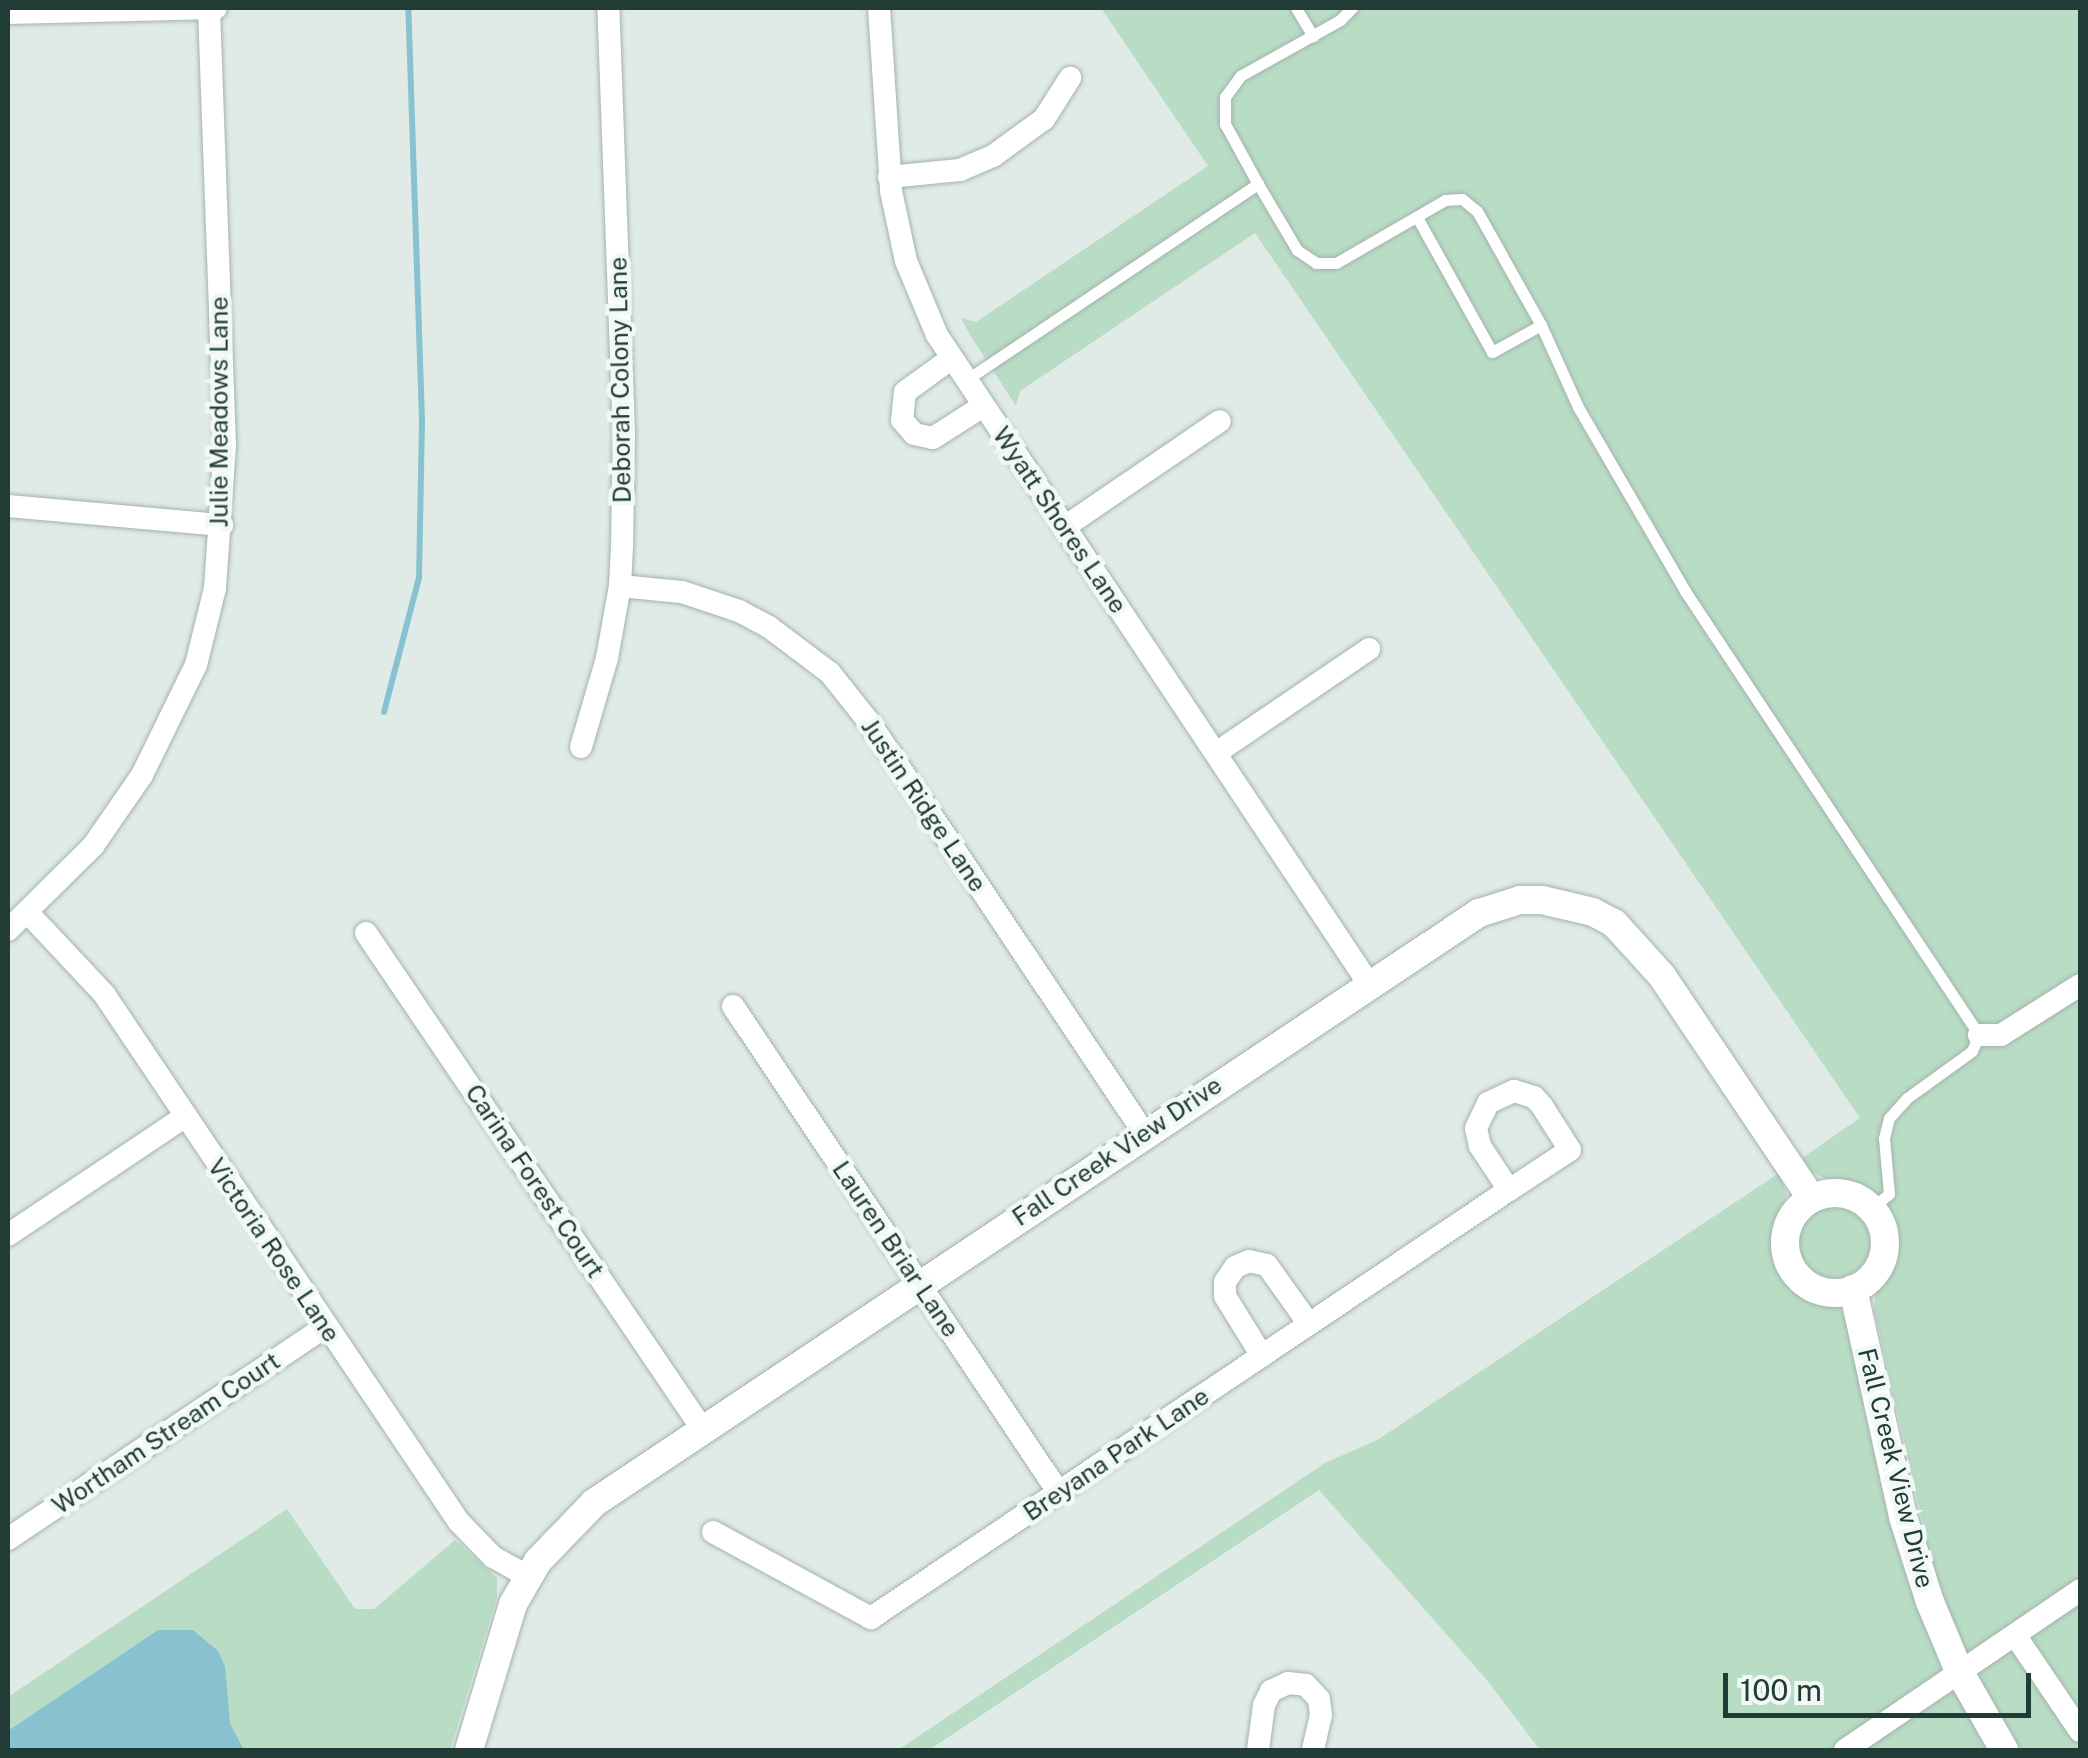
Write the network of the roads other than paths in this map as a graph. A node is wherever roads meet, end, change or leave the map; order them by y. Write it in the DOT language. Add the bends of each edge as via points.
graph roads {
  1 [pos="211,8"];
  2 [pos="608,8"];
  3 [pos="879,8"];
  4 [pos="1296,8"];
  5 [pos="1352,8"];
  6 [pos="8,13"];
  7 [pos="1313,36"];
  8 [pos="1070,78"];
  9 [pos="889,177"];
  10 [pos="1258,184"];
  11 [pos="1417,217"];
  12 [pos="1541,326"];
  13 [pos="952,358"];
  14 [pos="966,380"];
  15 [pos="983,406"];
  16 [pos="1220,421"];
  17 [pos="8,506"];
  18 [pos="222,525"];
  19 [pos="1066,526"];
  20 [pos="620,586"];
  21 [pos="1369,649"];
  22 [pos="581,747"];
  23 [pos="1216,753"];
  24 [pos="29,914"];
  25 [pos="8,930"];
  26 [pos="366,933"];
  27 [pos="1369,984"];
  28 [pos="2080,985"];
  29 [pos="732,1006"];
  30 [pos="1979,1035"];
  31 [pos="186,1116"];
  32 [pos="1144,1133"];
  33 [pos="1509,1190"];
  34 [pos="1811,1198"];
  35 [pos="1871,1208"];
  36 [pos="8,1234"];
  37 [pos="920,1284"];
  38 [pos="1852,1289"];
  39 [pos="1309,1324"];
  40 [pos="325,1327"];
  41 [pos="1262,1356"];
  42 [pos="704,1430"];
  43 [pos="1059,1492"];
  44 [pos="713,1532"];
  45 [pos="8,1539"];
  46 [pos="527,1576"];
  47 [pos="2080,1590"];
  48 [pos="2015,1635"];
  49 [pos="1959,1672"];
  50 [pos="2080,1731"];
  51 [pos="472,1750"];
  52 [pos="1258,1750"];
  53 [pos="1313,1750"];
  54 [pos="1845,1750"];
  55 [pos="2004,1750"];
  1 -- 6 [label="street"];
  1 -- 18 [label="street, Julie Meadows Lane"];
  2 -- 20 [label="street, Deborah Colony Lane" via="624,435"];
  3 -- 9 [label="street, Wyatt Shores Lane"];
  4 -- 7 [label="lane"];
  5 -- 7 [label="lane"];
  7 -- 10 [label="lane" via="1240,76 1225,97 1225,124"];
  8 -- 9 [label="street" via="1044,119 993,156 960,170"];
  9 -- 13 [label="street, Wyatt Shores Lane" via="906,261"];
  10 -- 11 [label="lane" via="1296,250 1316,263 1336,264"];
  10 -- 14 [label="lane"];
  11 -- 12 [label="lane" via="1446,200 1462,199 1477,210"];
  11 -- 12 [label="lane" via="1492,352"];
  12 -- 30 [label="lane" via="1610,467 1684,591"];
  13 -- 14 [label="street, Wyatt Shores Lane"];
  13 -- 15 [label="street" via="906,392 901,410 908,428 933,438"];
  14 -- 15 [label="street, Wyatt Shores Lane"];
  15 -- 19 [label="street, Wyatt Shores Lane"];
  16 -- 19 [label="street"];
  17 -- 18 [label="street"];
  18 -- 24 [label="street, Julie Meadows Lane" via="196,665 170,724 93,846"];
  19 -- 23 [label="street, Wyatt Shores Lane"];
  20 -- 22 [label="street, Deborah Colony Lane"];
  20 -- 32 [label="street, Justin Ridge Lane" via="682,592 726,606 769,627 830,673"];
  21 -- 23 [label="street"];
  23 -- 27 [label="street, Wyatt Shores Lane"];
  24 -- 25 [label="street, Julie Meadows Lane"];
  24 -- 31 [label="street, Victoria Rose Lane" via="104,994"];
  26 -- 42 [label="street, Carina Forest Court"];
  27 -- 32 [label="street, Fall Creek View Drive"];
  27 -- 34 [label="street, Fall Creek View Drive" via="1500,905 1542,900 1592,912 1614,923 1662,976"];
  28 -- 30 [label="street" via="2000,1035"];
  29 -- 37 [label="street, Lauren Briar Lane"];
  30 -- 35 [label="lane" via="1972,1051 1906,1098 1890,1118 1884,1138 1889,1194"];
  31 -- 36 [label="street"];
  31 -- 40 [label="street, Victoria Rose Lane"];
  32 -- 37 [label="street, Fall Creek View Drive"];
  33 -- 33 [label="street, Breyana Park Lane" via="1476,1128 1488,1102 1514,1091 1542,1106 1570,1150"];
  33 -- 39 [label="street, Breyana Park Lane"];
  34 -- 35 [label="street" via="1842,1193"];
  34 -- 38 [label="street" via="1789,1223 1787,1256 1805,1283 1820,1290"];
  35 -- 38 [label="street" via="1884,1254 1867,1281"];
  37 -- 42 [label="street, Fall Creek View Drive"];
  37 -- 43 [label="street, Lauren Briar Lane"];
  38 -- 49 [label="street, Fall Creek View Drive" via="1903,1517"];
  39 -- 41 [label="street, Breyana Park Lane"];
  39 -- 41 [label="street" via="1267,1265 1249,1261 1236,1267 1224,1282 1225,1296"];
  40 -- 45 [label="street, Wortham Stream Court"];
  40 -- 46 [label="street, Victoria Rose Lane" via="468,1533 493,1558"];
  41 -- 43 [label="street, Breyana Park Lane"];
  42 -- 46 [label="street, Fall Creek View Drive" via="594,1503"];
  43 -- 44 [label="street, Breyana Park Lane" via="871,1618"];
  46 -- 51 [label="street, Fall Creek View Drive" via="502,1633"];
  47 -- 48 [label="street"];
  48 -- 49 [label="street"];
  48 -- 50 [label="street"];
  49 -- 54 [label="street"];
  49 -- 55 [label="street, Fall Creek View Drive"];
  52 -- 53 [label="street" via="1264,1706 1271,1691 1288,1683 1306,1686 1319,1699"];
}
